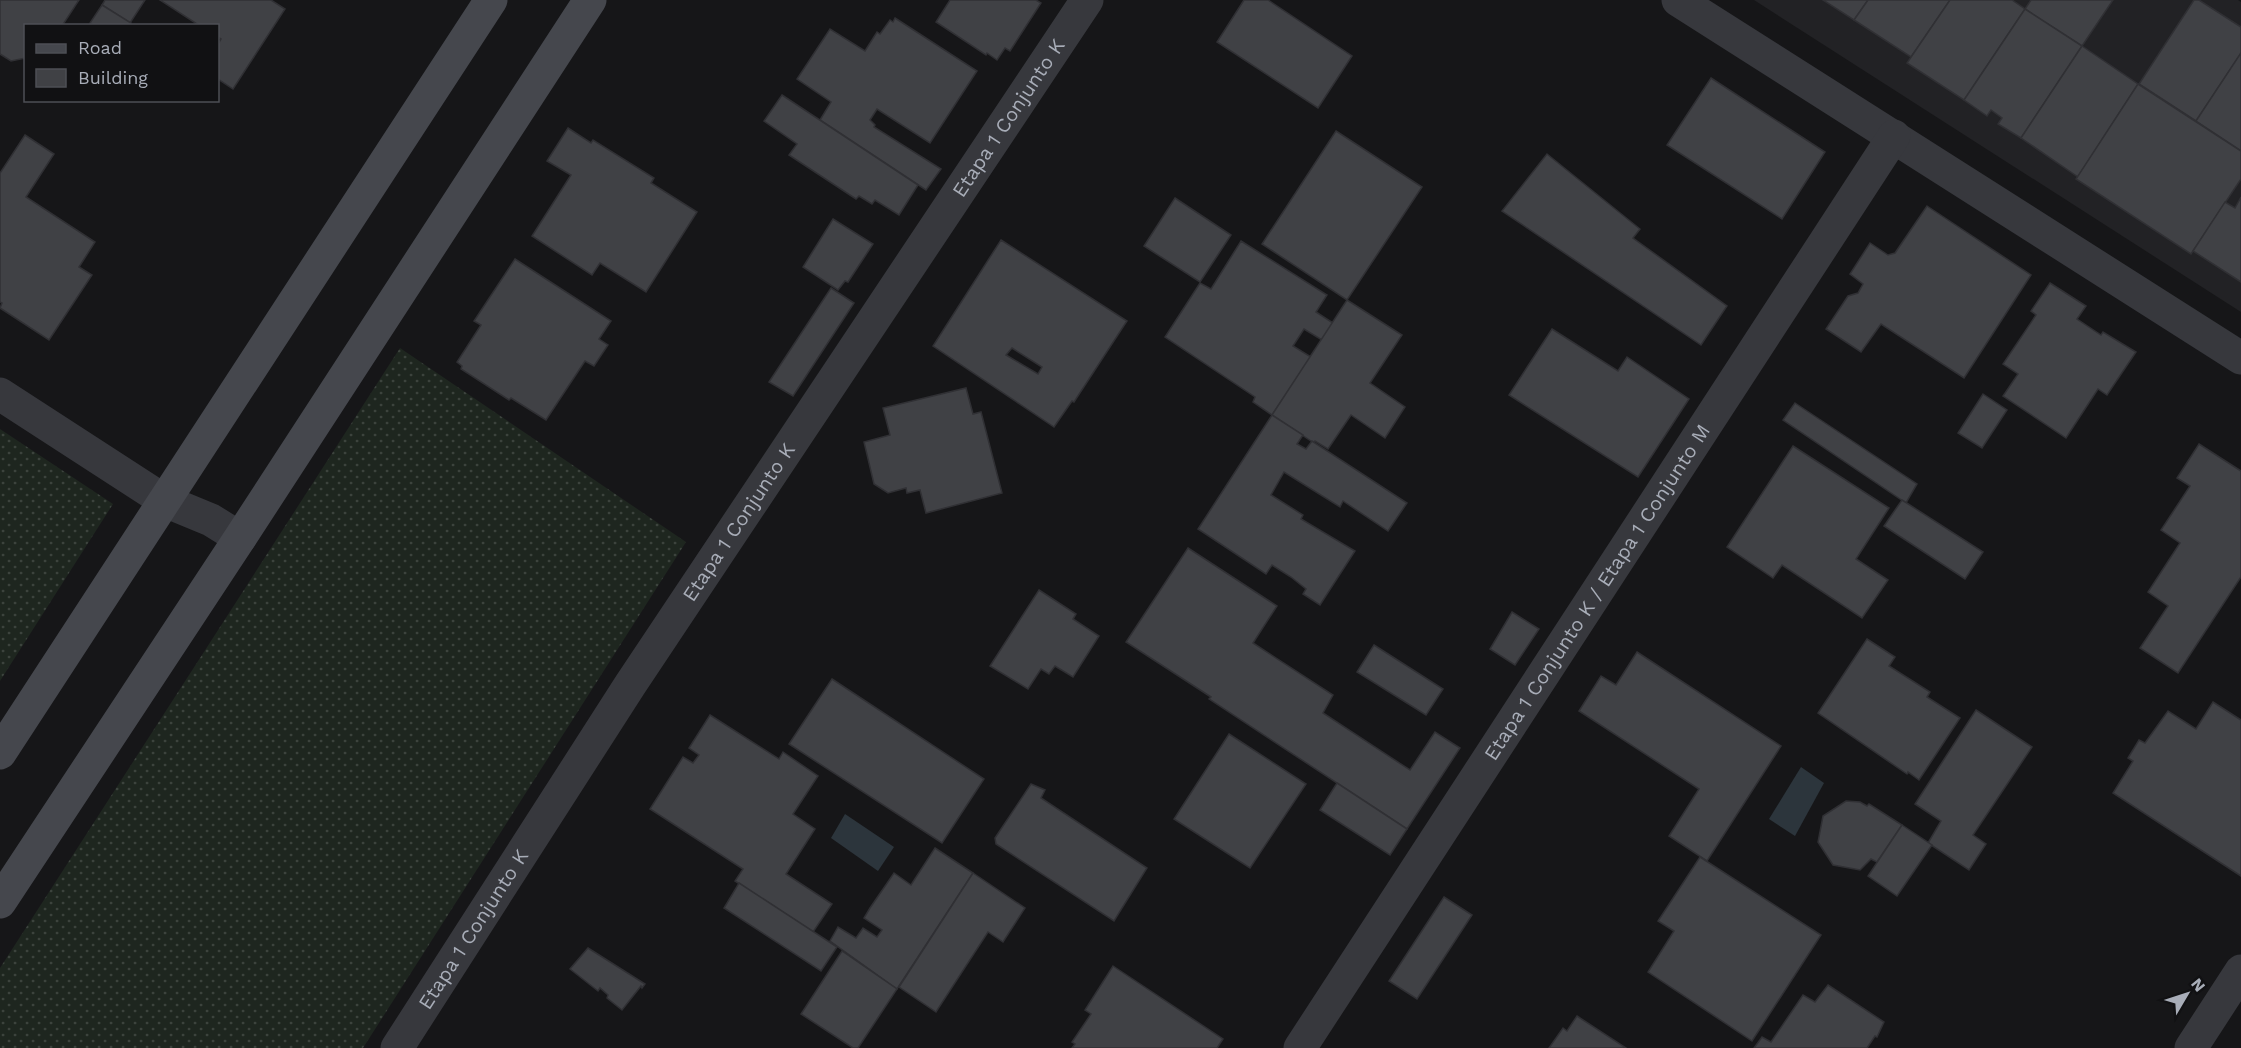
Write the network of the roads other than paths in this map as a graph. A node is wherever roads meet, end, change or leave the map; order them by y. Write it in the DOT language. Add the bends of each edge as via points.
graph roads {
  1 [pos="491,0"];
  2 [pos="590,0"];
  3 [pos="1087,0"];
  4 [pos="1678,0"];
  5 [pos="1894,136"];
  6 [pos="2241,358"];
  7 [pos="0,394"];
  8 [pos="165,501"];
  9 [pos="240,538"];
  10 [pos="0,753"];
  11 [pos="0,902"];
  12 [pos="2241,971"];
  13 [pos="397,1048"];
  14 [pos="1300,1048"];
  15 [pos="2191,1048"];
  1 -- 8 [label="street"];
  2 -- 9 [label="street"];
  3 -- 13 [label="street, Etapa 1 Conjunto K" via="636,675"];
  4 -- 5 [label="street"];
  5 -- 6 [label="street"];
  5 -- 14 [label="street, Etapa 1 Conjunto K / Etapa 1 Conjunto M"];
  7 -- 8 [label="street"];
  8 -- 9 [label="street" via="211,520"];
  8 -- 10 [label="street"];
  9 -- 11 [label="street"];
  12 -- 15 [label="street"];
}
